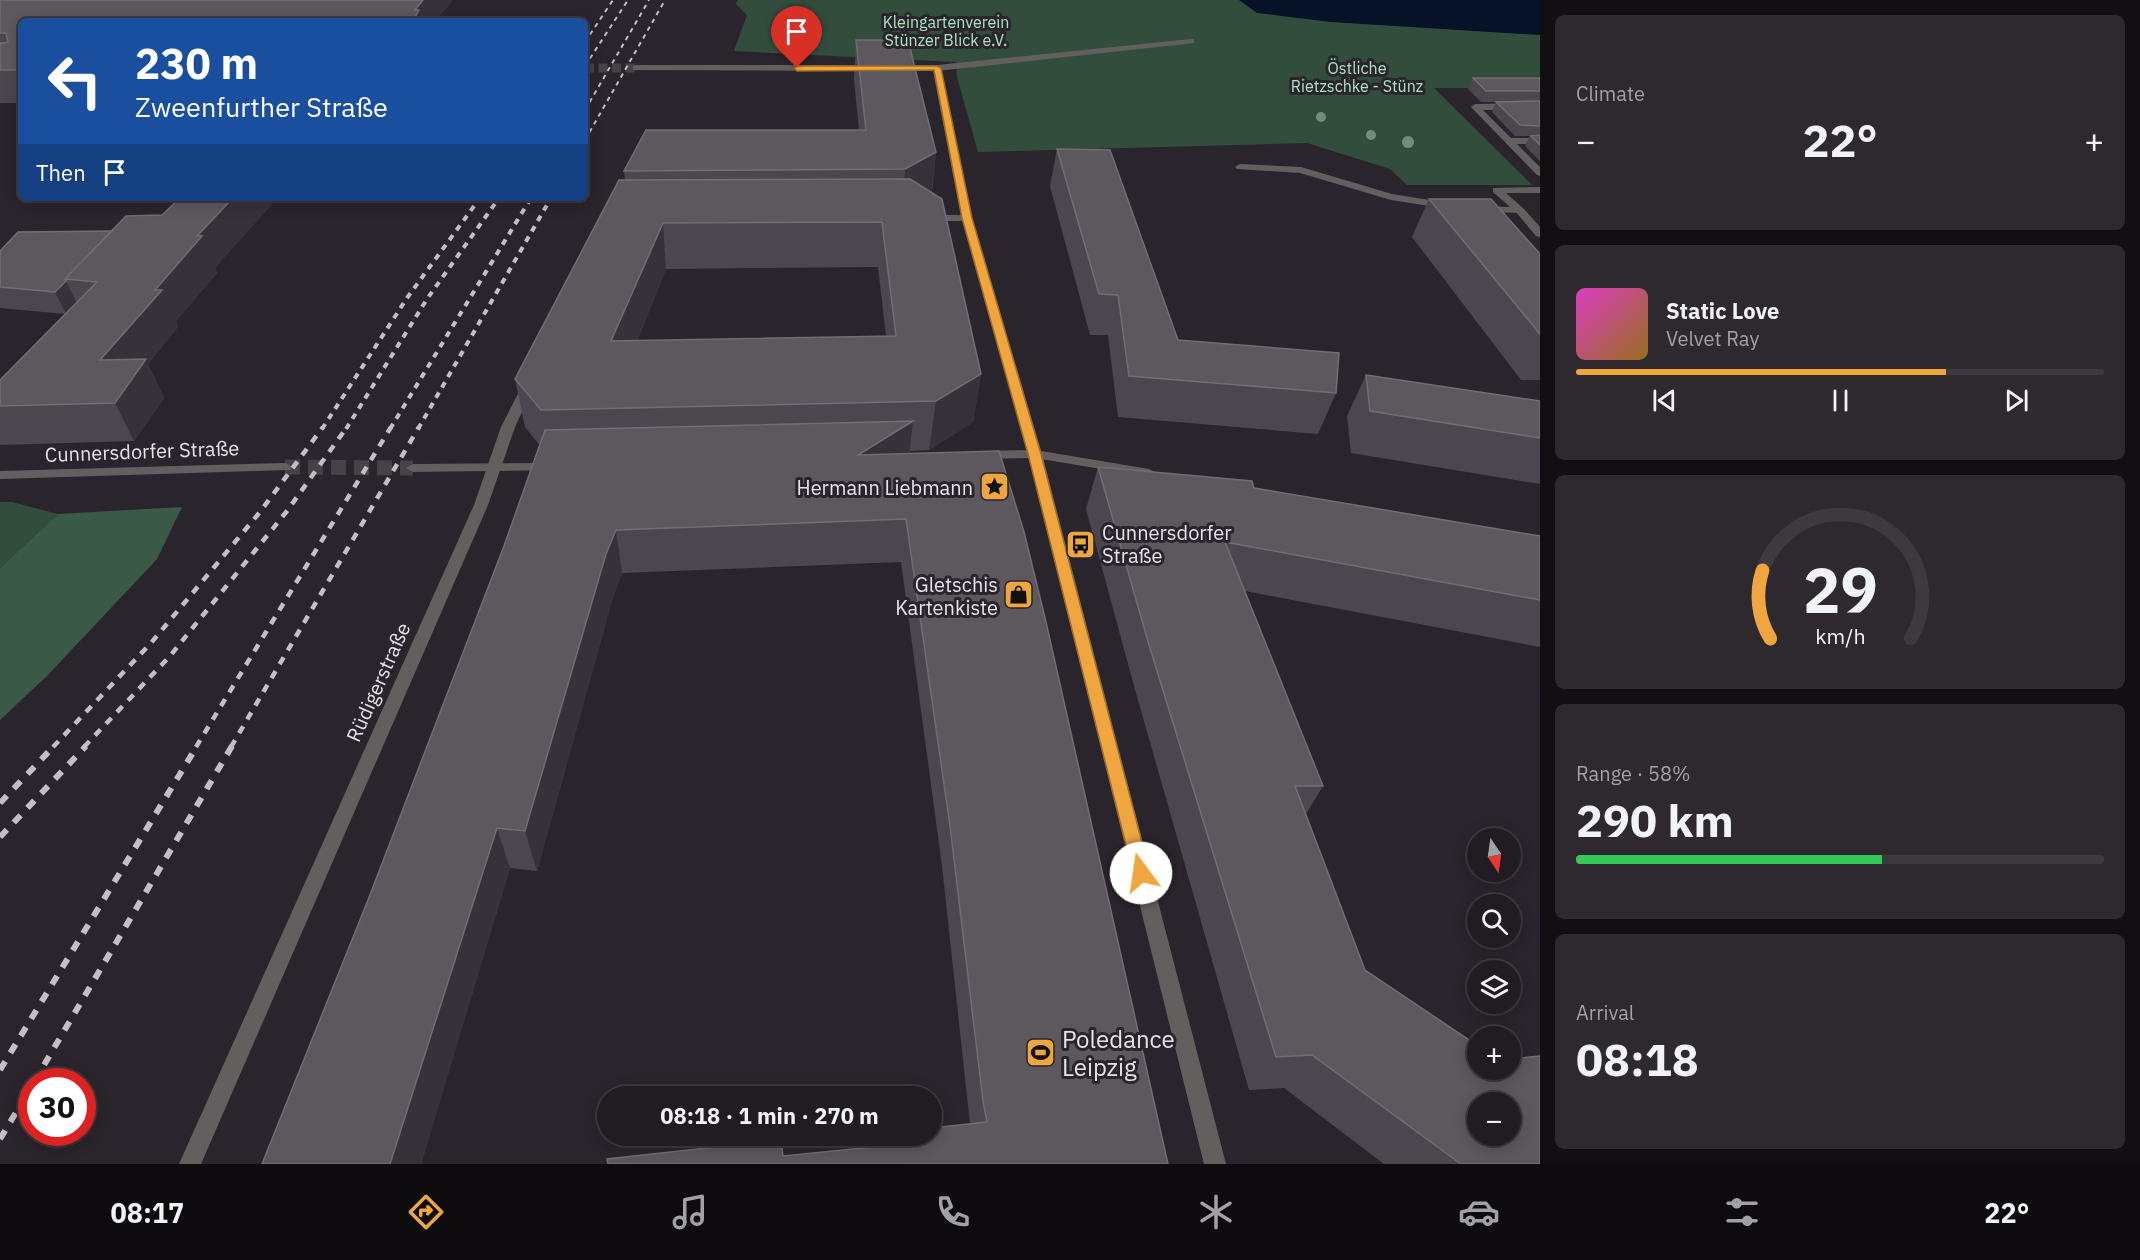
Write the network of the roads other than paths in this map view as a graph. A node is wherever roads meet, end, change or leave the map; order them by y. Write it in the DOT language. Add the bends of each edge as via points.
graph roads {
  1 [pos="1191,41"];
  2 [pos="636,68"];
  3 [pos="879,68"];
  4 [pos="890,68"];
  5 [pos="937,68"];
  6 [pos="1540,106"];
  7 [pos="1508,141"];
  8 [pos="1540,141"];
  9 [pos="1240,167"];
  10 [pos="1540,173"];
  11 [pos="1540,190"];
  12 [pos="1520,212"];
  13 [pos="911,218"];
  14 [pos="967,218"];
  15 [pos="1540,234"];
  16 [pos="535,372"];
  17 [pos="1035,454"];
  18 [pos="969,456"];
  19 [pos="562,466"];
  20 [pos="285,468"];
  21 [pos="413,468"];
  22 [pos="493,468"];
  23 [pos="0,475"];
  24 [pos="1164,476"];
  25 [pos="189,1164"];
  26 [pos="1215,1164"];
  1 -- 5 [label="street"];
  2 -- 3 [label="street"];
  4 -- 5 [label="street"];
  5 -- 14 [label="street"];
  6 -- 7 [label="street" via="1475,107"];
  7 -- 8 [label="street"];
  7 -- 10 [label="street"];
  9 -- 12 [label="street" via="1301,170 1391,197"];
  11 -- 12 [label="street" via="1497,190"];
  12 -- 15 [label="street"];
  13 -- 14 [label="street"];
  14 -- 17 [label="street"];
  16 -- 22 [label="street, Rüdigerstraße"];
  17 -- 18 [label="street"];
  17 -- 24 [label="street"];
  17 -- 26 [label="street"];
  19 -- 22 [label="street"];
  20 -- 23 [label="street, Cunnersdorfer Straße"];
  21 -- 22 [label="street"];
  22 -- 25 [label="street, Rüdigerstraße" via="481,506"];
}
